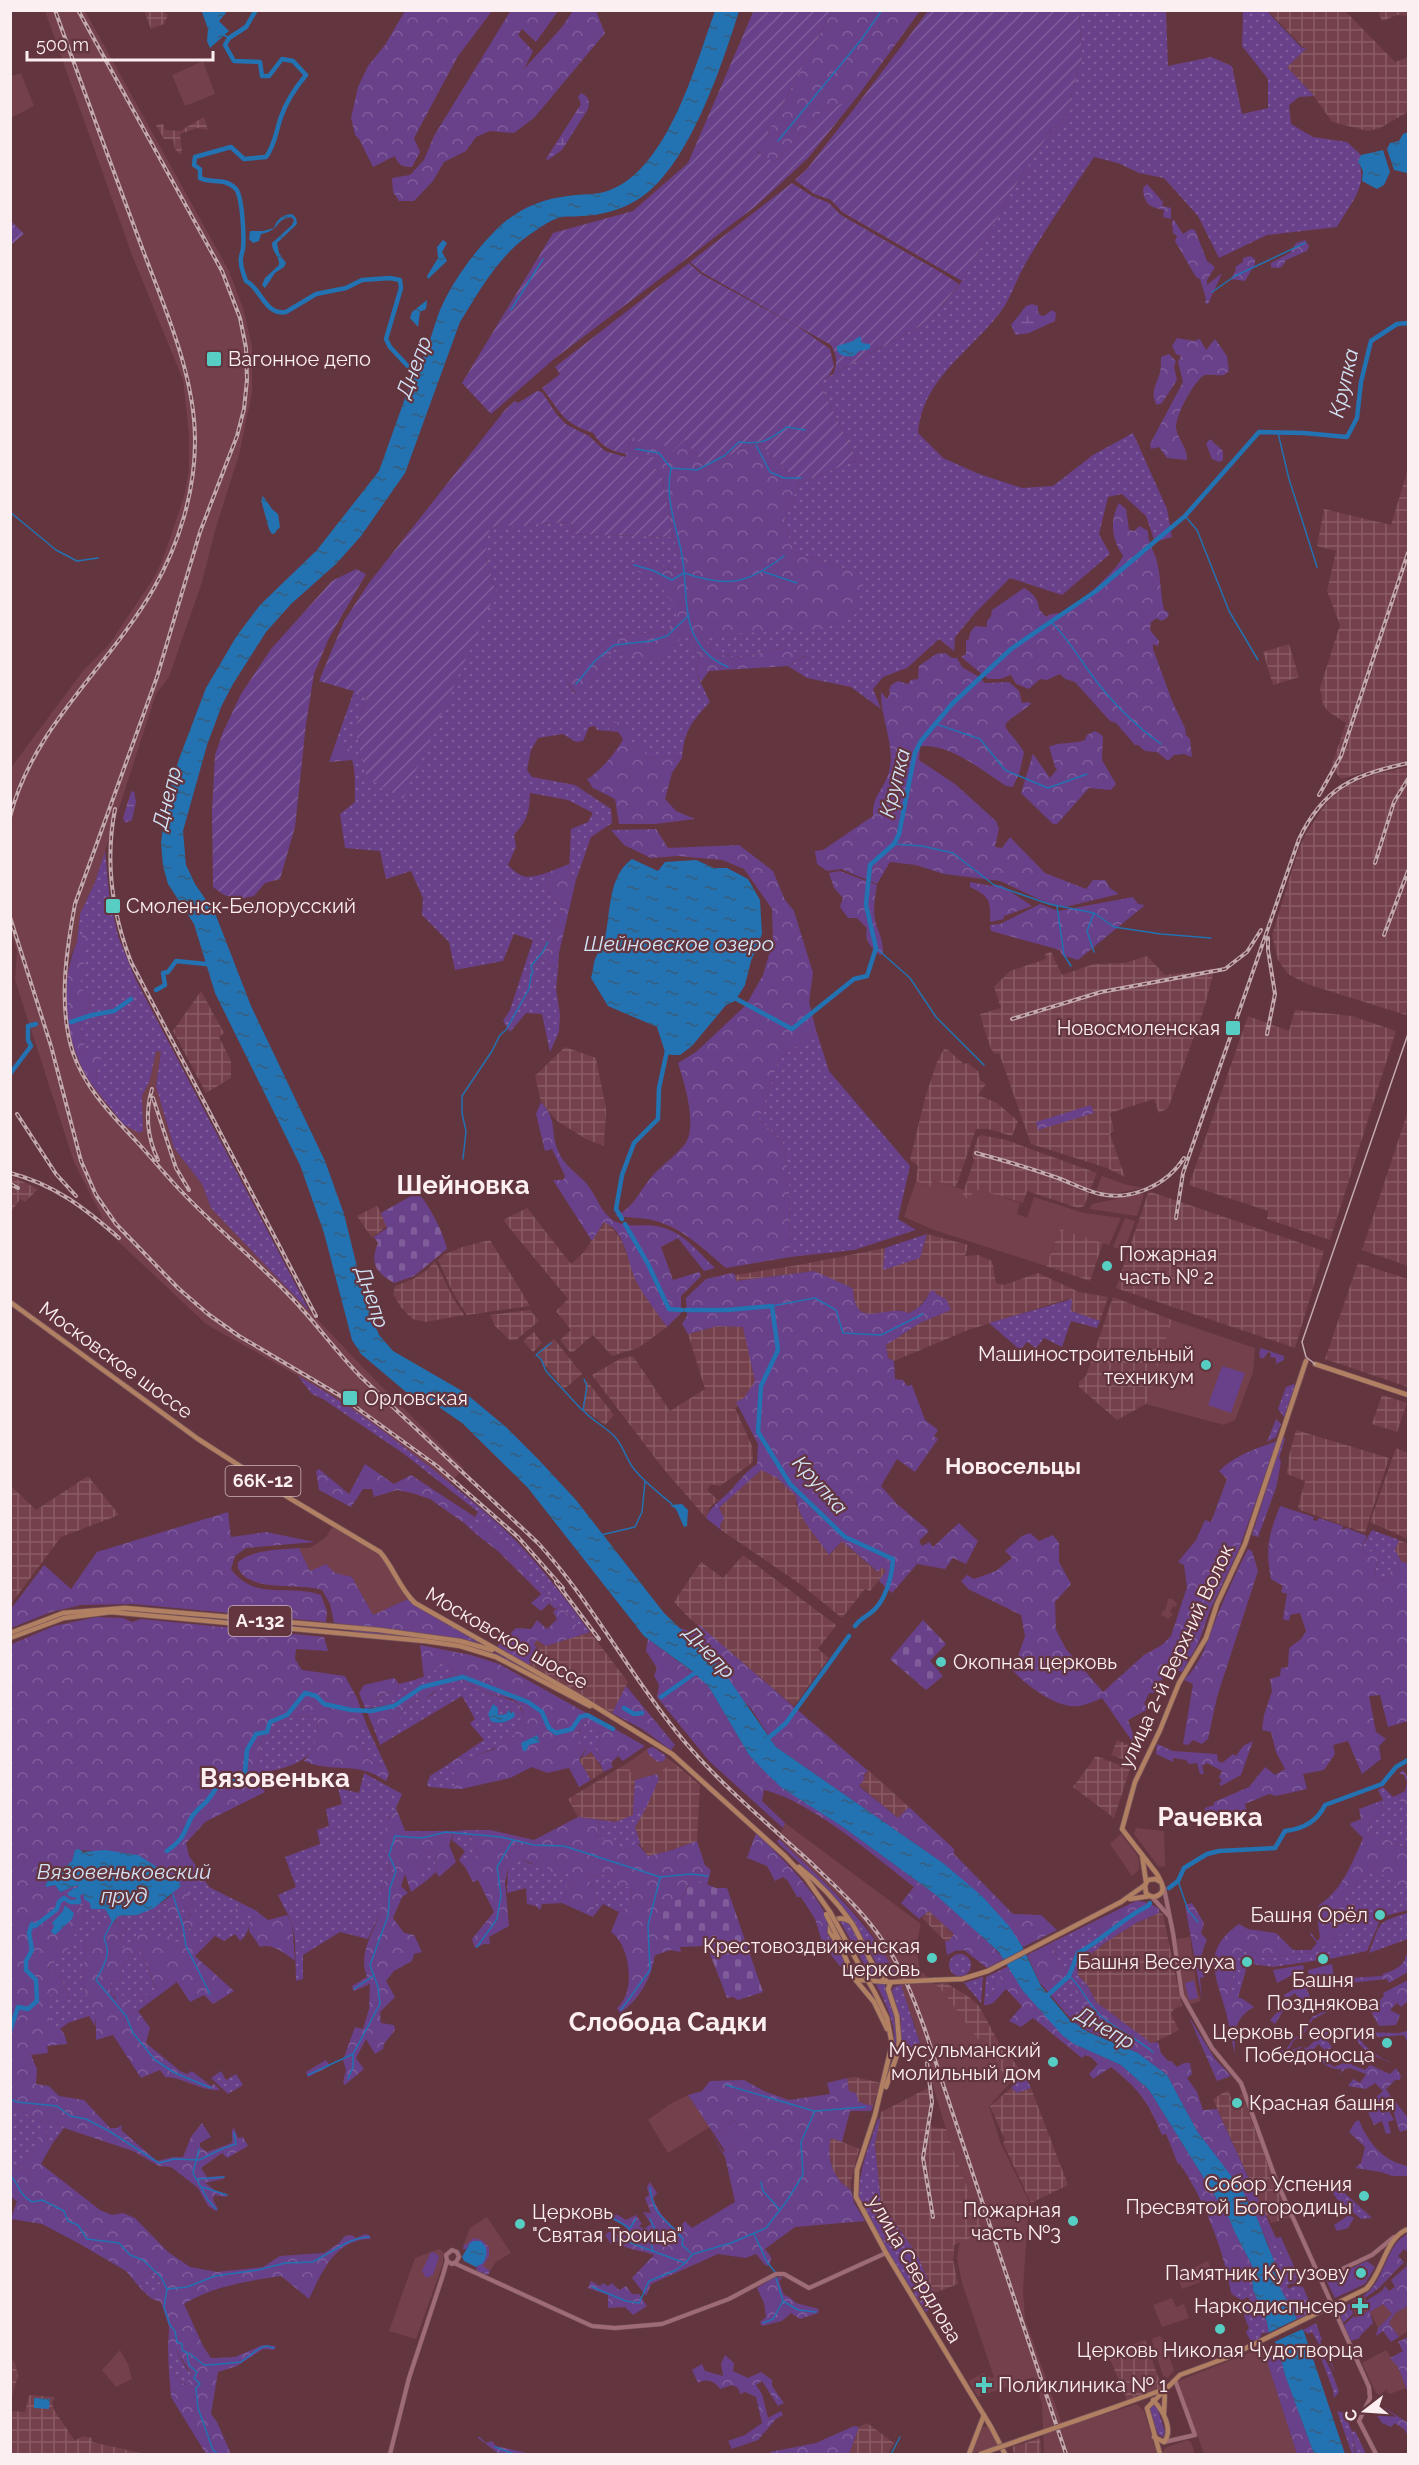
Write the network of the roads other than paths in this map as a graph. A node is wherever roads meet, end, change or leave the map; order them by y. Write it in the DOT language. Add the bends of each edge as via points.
graph roads {
  1 [pos="10,1302"];
  2 [pos="1306,1360"];
  3 [pos="1315,1364"];
  4 [pos="1408,1395"];
  5 [pos="10,1633"];
  6 [pos="10,1638"];
  7 [pos="511,1658"];
  8 [pos="606,1713"];
  9 [pos="1141,1852"];
  10 [pos="785,1856"];
  11 [pos="1162,1883"];
  12 [pos="1145,1884"];
  13 [pos="1150,1896"];
  14 [pos="1121,1902"];
  15 [pos="1171,1919"];
  16 [pos="850,1922"];
  17 [pos="838,1931"];
  18 [pos="891,1982"];
  19 [pos="890,2055"];
  20 [pos="875,2115"];
  21 [pos="1408,2229"];
  22 [pos="1399,2233"];
  23 [pos="886,2253"];
  24 [pos="1321,2279"];
  25 [pos="1331,2306"];
  26 [pos="1174,2379"];
  27 [pos="1165,2389"];
  28 [pos="1140,2399"];
  29 [pos="1153,2400"];
  30 [pos="1132,2402"];
  31 [pos="1147,2411"];
  32 [pos="984,2415"];
  33 [pos="1165,2418"];
  34 [pos="1168,2429"];
  35 [pos="1155,2437"];
  36 [pos="1179,2439"];
  37 [pos="1163,2442"];
  38 [pos="390,2454"];
  39 [pos="969,2454"];
  40 [pos="981,2454"];
  41 [pos="1005,2454"];
  42 [pos="1160,2454"];
  43 [pos="1376,2454"];
  1 -- 7 [label="main road, Московское шоссе / 66К-12" via="198,1439 380,1552 415,1603"];
  2 -- 3 [label="main road"];
  2 -- 9 [label="main road, улица 2-й Верхний Волок" via="1245,1544 1206,1638 1179,1683 1135,1782 1122,1829"];
  3 -- 4 [label="main road"];
  5 -- 7 [label="main road, А-132" via="63,1613 125,1608 449,1639"];
  6 -- 8 [label="main road, А-132" via="64,1618 118,1612 425,1641 496,1657"];
  7 -- 8 [label="main road, Московское шоссе / 66К-12"];
  8 -- 10 [label="main road, Московское шоссе" via="682,1763"];
  9 -- 11 [label="main road"];
  9 -- 12 [label="main road"];
  10 -- 16 [label="main road" via="806,1872"];
  10 -- 17 [label="main road, Московское шоссе, bridge" via="809,1883"];
  11 -- 12 [label="main road" via="1154,1878"];
  11 -- 13 [label="main road" via="1160,1894"];
  11 -- 15 [label="main road"];
  12 -- 13 [label="main road"];
  12 -- 14 [label="main road"];
  13 -- 14 [label="main road"];
  13 -- 15 [label="main road"];
  14 -- 18 [label="main road, bridge" via="988,1971 962,1979"];
  15 -- 24 [label="main road" via="1182,1995 1208,2042 1240,2083 1274,2175"];
  16 -- 18 [label="main road" via="879,1975"];
  16 -- 19 [label="main road" via="844,1918 835,1920 830,1932 854,1978 882,2017 889,2034"];
  17 -- 18 [label="main road" via="859,1979"];
  17 -- 19 [label="main road, улица Свердлова, bridge" via="889,2024"];
  18 -- 20 [label="main road" via="888,1989 897,2016 899,2048"];
  19 -- 20 [label="main road, улица Свердлова"];
  20 -- 23 [label="main road, улица Свердлова" via="857,2170 855,2189"];
  21 -- 22 [label="main road"];
  22 -- 24 [label="main road" via="1371,2255"];
  22 -- 25 [label="main road" via="1369,2285"];
  23 -- 32 [label="main road, улица Свердлова"];
  23 -- 38 [label="main road" via="809,2288 784,2274 776,2274 729,2299 663,2324 635,2328 592,2326 453,2262 444,2276 409,2378"];
  24 -- 25 [label="main road"];
  25 -- 26 [label="main road" via="1223,2360"];
  25 -- 43 [label="main road" via="1369,2387 1370,2395 1359,2421"];
  26 -- 27 [label="main road"];
  26 -- 36 [label="main road" via="1194,2434"];
  27 -- 28 [label="main road"];
  27 -- 29 [label="main road"];
  27 -- 33 [label="main road"];
  28 -- 29 [label="main road"];
  28 -- 30 [label="main road"];
  29 -- 31 [label="main road"];
  29 -- 33 [label="main road"];
  30 -- 31 [label="main road"];
  30 -- 40 [label="main road, bridge"];
  31 -- 35 [label="main road"];
  32 -- 39 [label="main road"];
  32 -- 41 [label="main road, улица Свердлова"];
  33 -- 34 [label="main road"];
  34 -- 36 [label="main road"];
  34 -- 37 [label="main road"];
  35 -- 37 [label="main road"];
  35 -- 42 [label="main road"];
  36 -- 37 [label="main road"];
  37 -- 42 [label="main road"];
}
